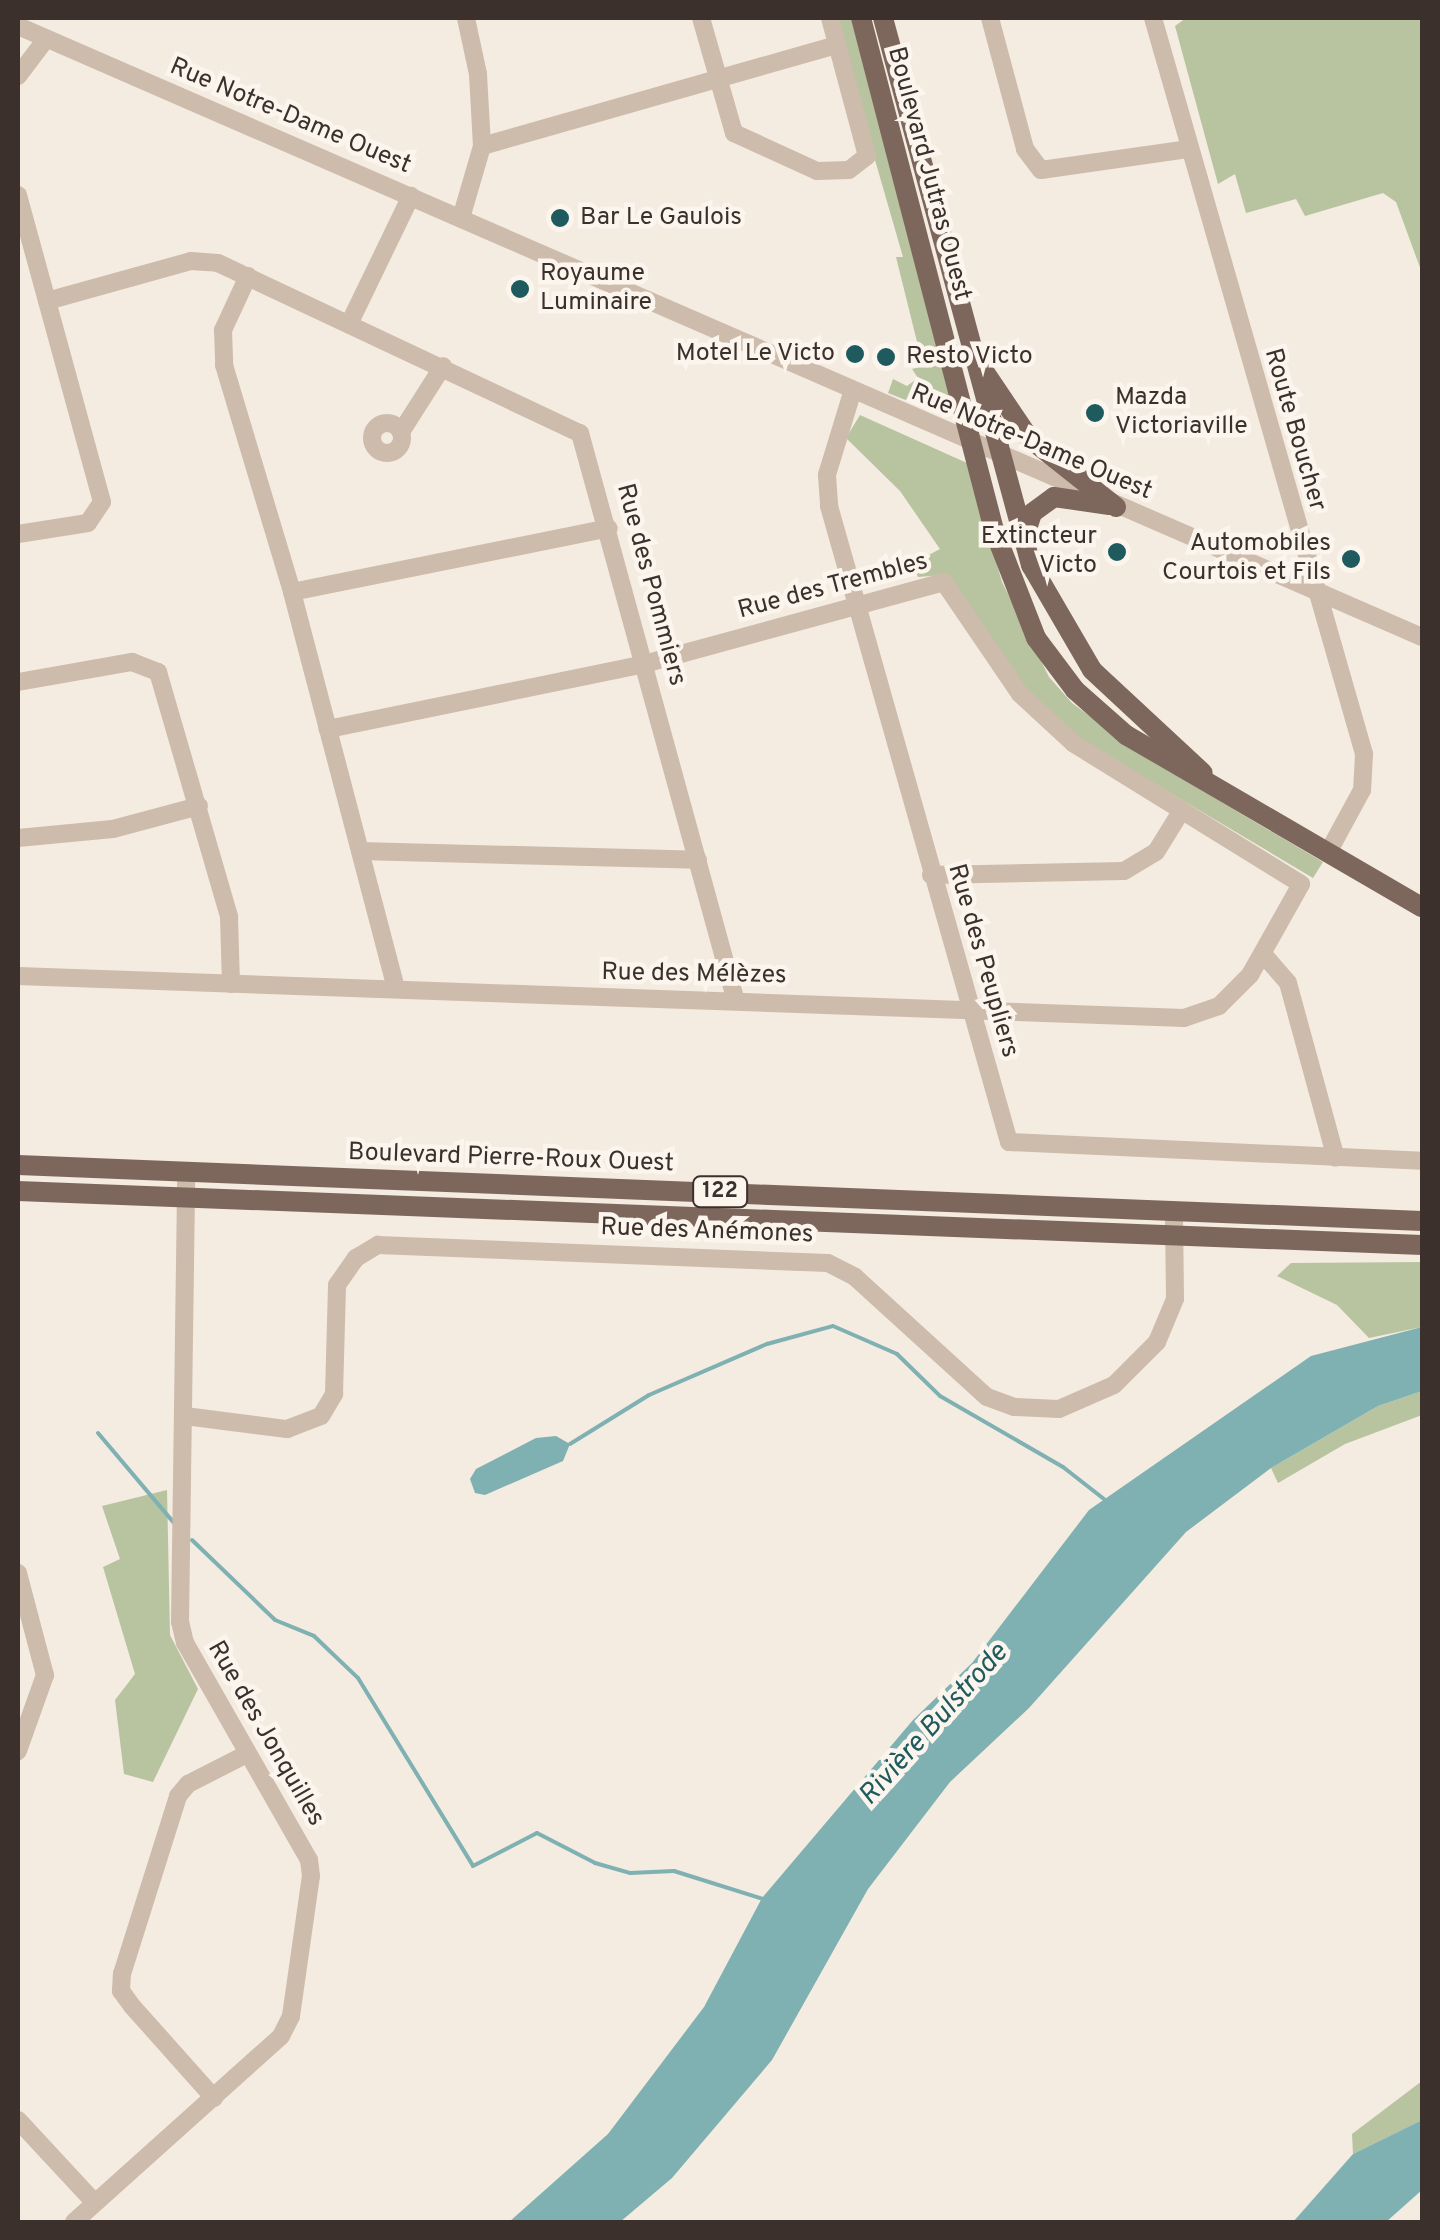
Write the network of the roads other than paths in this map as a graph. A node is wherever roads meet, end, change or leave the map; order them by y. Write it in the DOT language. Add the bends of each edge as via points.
graph roads {
  1 [pos="466,18"];
  2 [pos="701,18"];
  3 [pos="830,18"];
  4 [pos="860,18"];
  5 [pos="883,18"];
  6 [pos="990,18"];
  7 [pos="1153,18"];
  8 [pos="18,26"];
  9 [pos="46,39"];
  10 [pos="838,46"];
  11 [pos="18,76"];
  12 [pos="718,80"];
  13 [pos="482,146"];
  14 [pos="1188,149"];
  15 [pos="18,196"];
  16 [pos="410,196"];
  17 [pos="460,218"];
  18 [pos="22,226"];
  19 [pos="248,276"];
  20 [pos="47,301"];
  21 [pos="352,320"];
  22 [pos="972,350"];
  23 [pos="443,366"];
  24 [pos="852,393"];
  25 [pos="401,432"];
  26 [pos="973,446"];
  27 [pos="1000,458"];
  28 [pos="1116,507"];
  29 [pos="608,528"];
  30 [pos="18,534"];
  31 [pos="1022,541"];
  32 [pos="292,592"];
  33 [pos="1314,592"];
  34 [pos="856,603"];
  35 [pos="1422,637"];
  36 [pos="645,664"];
  37 [pos="18,682"];
  38 [pos="328,729"];
  39 [pos="1211,782"];
  40 [pos="200,806"];
  41 [pos="1182,810"];
  42 [pos="18,838"];
  43 [pos="1330,849"];
  44 [pos="360,851"];
  45 [pos="698,860"];
  46 [pos="932,874"];
  47 [pos="1301,884"];
  48 [pos="1422,907"];
  49 [pos="1263,954"];
  50 [pos="18,976"];
  51 [pos="231,984"];
  52 [pos="396,988"];
  53 [pos="734,998"];
  54 [pos="970,1013"];
  55 [pos="1336,1158"];
  56 [pos="1422,1160"];
  57 [pos="18,1165"];
  58 [pos="186,1172"];
  59 [pos="18,1191"];
  60 [pos="186,1198"];
  61 [pos="1175,1211"];
  62 [pos="1422,1221"];
  63 [pos="1173,1237"];
  64 [pos="1422,1245"];
  65 [pos="185,1416"];
  66 [pos="18,1573"];
  67 [pos="18,1747"];
  68 [pos="247,1754"];
  69 [pos="214,2098"];
  70 [pos="18,2120"];
  71 [pos="95,2203"];
  72 [pos="74,2222"];
  1 -- 13 [label="street"];
  2 -- 12 [label="street"];
  3 -- 10 [label="street"];
  4 -- 26 [label="main road, Boulevard Jutras Ouest"];
  5 -- 22 [label="main road, Boulevard Jutras Ouest"];
  6 -- 14 [label="street" via="1025,149 1041,170"];
  7 -- 14 [label="street, Route Boucher"];
  8 -- 9 [label="street, Rue Notre-Dame Ouest"];
  9 -- 11 [label="street"];
  9 -- 16 [label="street, Rue Notre-Dame Ouest"];
  10 -- 12 [label="street"];
  10 -- 12 [label="street" via="867,156 862,165 817,171 745,143 729,121"];
  12 -- 13 [label="street"];
  13 -- 17 [label="street"];
  14 -- 33 [label="street, Route Boucher"];
  15 -- 18 [label="street"];
  16 -- 17 [label="street, Rue Notre-Dame Ouest"];
  16 -- 21 [label="street"];
  17 -- 24 [label="street, Rue Notre-Dame Ouest"];
  18 -- 20 [label="street"];
  19 -- 20 [label="street, Rue des Pommiers" via="218,263 190,261"];
  19 -- 21 [label="street, Rue des Pommiers"];
  19 -- 32 [label="street" via="220,346"];
  20 -- 30 [label="street" via="102,502 88,523"];
  21 -- 23 [label="street, Rue des Pommiers"];
  22 -- 27 [label="main road, Boulevard Jutras Ouest"];
  22 -- 28 [label="main road" via="1030,438"];
  23 -- 25 [label="street"];
  23 -- 29 [label="street, Rue des Pommiers" via="571,425 586,443"];
  24 -- 26 [label="street, Rue Notre-Dame Ouest"];
  24 -- 34 [label="street, Rue des Peupliers" via="827,490"];
  26 -- 27 [label="street, Rue Notre-Dame Ouest"];
  26 -- 39 [label="main road, Boulevard Jutras Ouest" via="1008,576 1036,638 1112,723 1170,764"];
  27 -- 28 [label="street, Rue Notre-Dame Ouest"];
  27 -- 31 [label="main road, Boulevard Jutras Ouest"];
  28 -- 31 [label="main road" via="1054,497 1032,513"];
  28 -- 33 [label="street, Rue Notre-Dame Ouest"];
  29 -- 32 [label="street"];
  29 -- 36 [label="street, Rue des Pommiers"];
  31 -- 39 [label="main road, Boulevard Jutras Ouest" via="1042,592 1092,670"];
  32 -- 38 [label="street"];
  33 -- 35 [label="street, Rue Notre-Dame Ouest"];
  33 -- 43 [label="street, Route Boucher" via="1366,772"];
  34 -- 36 [label="street, Rue des Trembles"];
  34 -- 41 [label="street, Rue des Trembles" via="944,582 1004,674 1042,717"];
  34 -- 46 [label="street, Rue des Peupliers"];
  36 -- 38 [label="street, Rue des Trembles"];
  36 -- 45 [label="street, Rue des Pommiers"];
  37 -- 40 [label="street" via="132,662 158,672"];
  38 -- 44 [label="street"];
  39 -- 43 [label="main road, Boulevard Jutras Ouest"];
  40 -- 42 [label="street" via="112,829"];
  40 -- 51 [label="street" via="230,917"];
  41 -- 46 [label="street" via="1156,852 1124,871"];
  41 -- 47 [label="street, Rue des Trembles"];
  43 -- 48 [label="main road, Boulevard Jutras Ouest"];
  44 -- 45 [label="street"];
  44 -- 52 [label="street"];
  45 -- 53 [label="street, Rue des Pommiers"];
  46 -- 54 [label="street, Rue des Peupliers"];
  47 -- 49 [label="street, Rue des Mélèzes"];
  49 -- 54 [label="street, Rue des Mélèzes" via="1234,994 1203,1014"];
  49 -- 55 [label="street" via="1288,983"];
  50 -- 51 [label="street, Rue des Mélèzes"];
  51 -- 52 [label="street, Rue des Mélèzes"];
  52 -- 53 [label="street, Rue des Mélèzes"];
  53 -- 54 [label="street, Rue des Mélèzes"];
  54 -- 55 [label="street, Rue des Peupliers" via="1005,1134 1015,1146"];
  55 -- 56 [label="street, Rue des Peupliers"];
  57 -- 58 [label="main road, Boulevard Pierre-Roux Ouest / 122"];
  58 -- 60 [label="street, Rue des Jonquilles"];
  58 -- 61 [label="main road, Boulevard Pierre-Roux Ouest / 122"];
  59 -- 60 [label="main road, Boulevard Pierre-Roux Ouest / 122"];
  60 -- 63 [label="main road, Boulevard Pierre-Roux Ouest / 122"];
  60 -- 65 [label="street, Rue des Jonquilles"];
  61 -- 62 [label="main road, Boulevard Pierre-Roux Ouest / 122"];
  61 -- 63 [label="street, Rue des Anémones"];
  63 -- 64 [label="main road, Boulevard Pierre-Roux Ouest / 122"];
  63 -- 65 [label="street, Rue des Anémones" via="1175,1299 1156,1342 1114,1384 1059,1409 1014,1407 987,1397 855,1277 828,1263 378,1245 356,1258 337,1284 334,1394 320,1416 302,1426 271,1428"];
  65 -- 68 [label="street, Rue des Jonquilles" via="180,1622 184,1643"];
  66 -- 67 [label="street" via="45,1674"];
  68 -- 69 [label="street, Rue des Jonquilles" via="309,1860 310,1876 286,2028"];
  68 -- 69 [label="street" via="188,1784 178,1796 122,1974 121,1991 132,2006"];
  69 -- 71 [label="street, Rue des Jonquilles"];
  70 -- 71 [label="street"];
  71 -- 72 [label="street, Rue des Jonquilles"];
}
